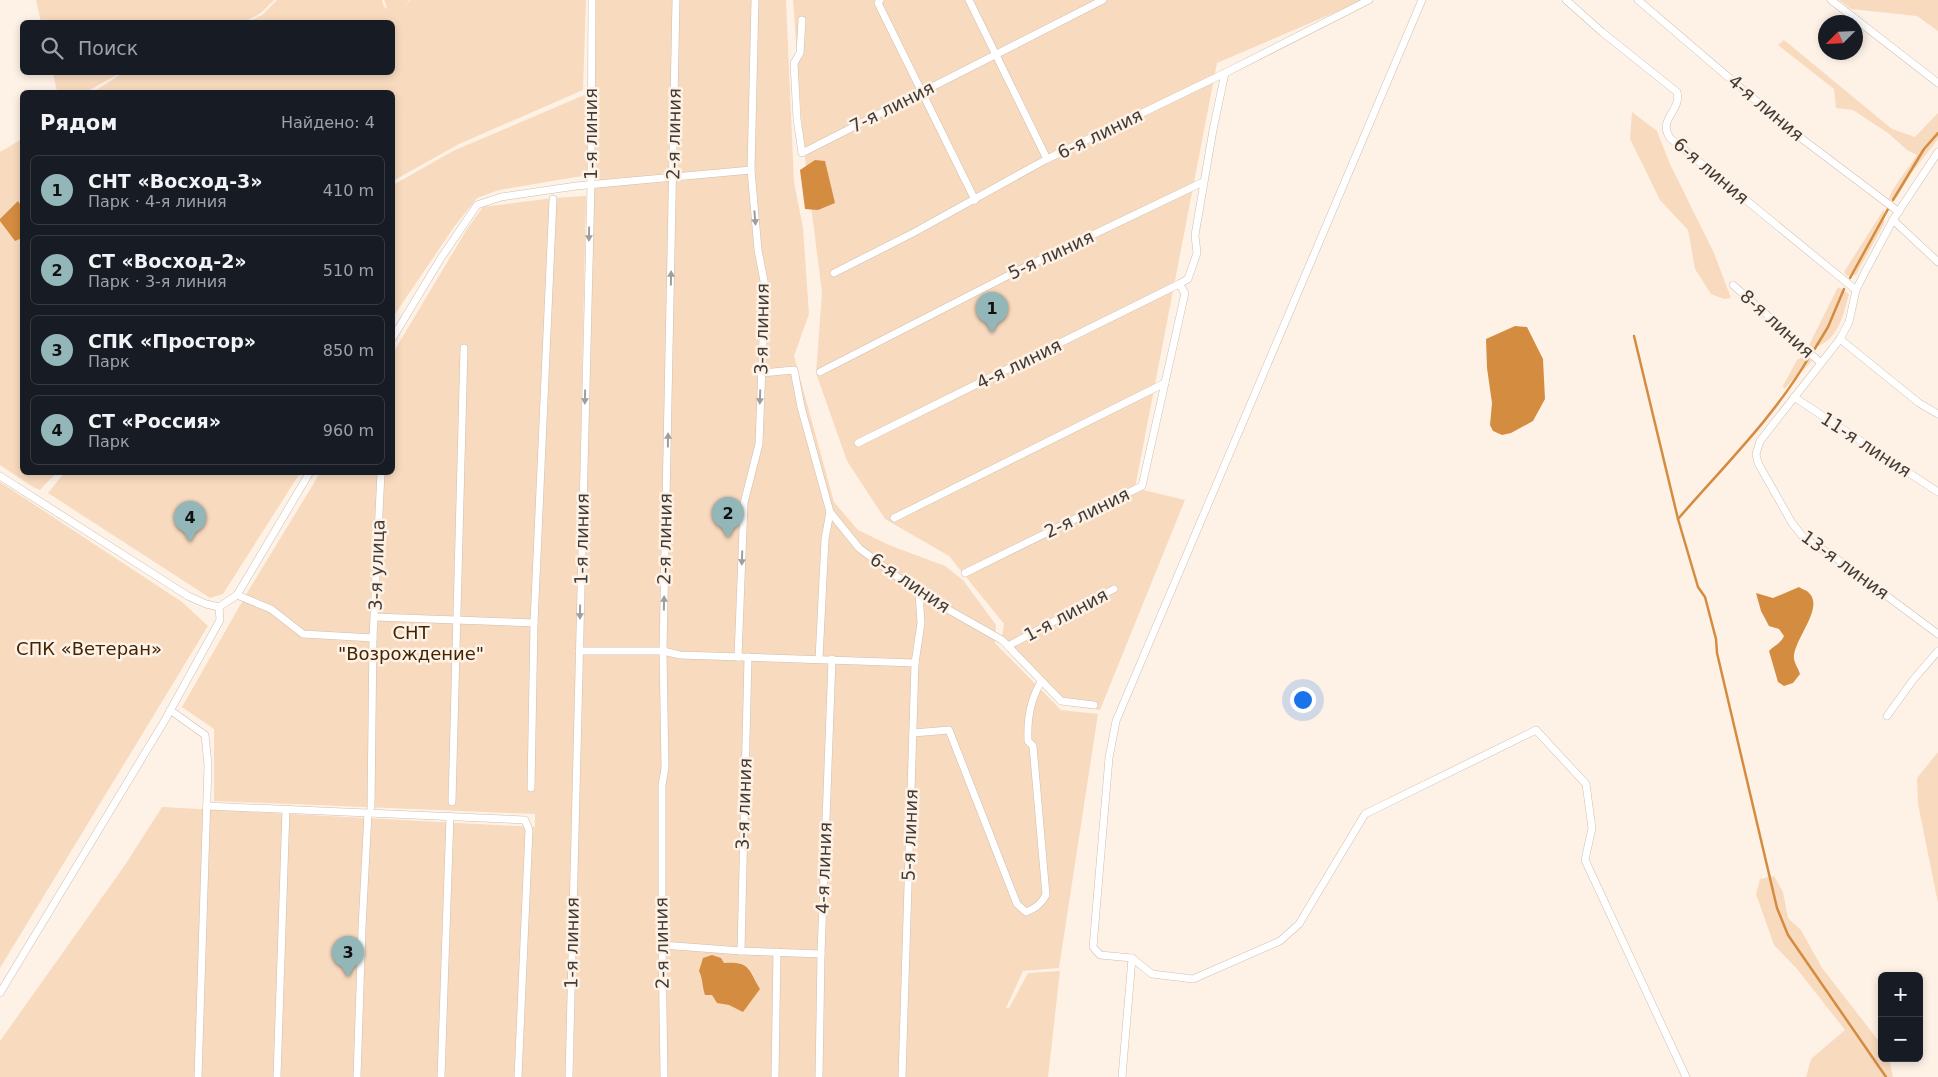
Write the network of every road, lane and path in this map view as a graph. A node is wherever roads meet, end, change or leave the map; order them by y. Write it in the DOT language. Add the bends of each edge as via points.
graph roads {
  1 [pos="592,0"];
  2 [pos="676,0"];
  3 [pos="755,0"];
  4 [pos="880,0"];
  5 [pos="969,0"];
  6 [pos="1103,0"];
  7 [pos="1369,0"];
  8 [pos="1422,0"];
  9 [pos="1566,0"];
  10 [pos="1638,0"];
  11 [pos="1831,0"];
  12 [pos="802,20"];
  13 [pos="995,54"];
  14 [pos="1225,73"];
  15 [pos="1938,83"];
  16 [pos="921,92"];
  17 [pos="1938,153"];
  18 [pos="1047,159"];
  19 [pos="751,170"];
  20 [pos="674,177"];
  21 [pos="1203,182"];
  22 [pos="591,185"];
  23 [pos="554,199"];
  24 [pos="975,200"];
  25 [pos="1899,212"];
  26 [pos="1893,220"];
  27 [pos="1938,262"];
  28 [pos="834,273"];
  29 [pos="1179,284"];
  30 [pos="1733,285"];
  31 [pos="1856,290"];
  32 [pos="395,334"];
  33 [pos="1840,339"];
  34 [pos="464,348"];
  35 [pos="1822,363"];
  36 [pos="761,372"];
  37 [pos="820,372"];
  38 [pos="1166,383"];
  39 [pos="1794,397"];
  40 [pos="1938,414"];
  41 [pos="858,443"];
  42 [pos="308,475"];
  43 [pos="381,475"];
  44 [pos="0,476"];
  45 [pos="1938,492"];
  46 [pos="830,512"];
  47 [pos="894,518"];
  48 [pos="965,573"];
  49 [pos="1114,589"];
  50 [pos="919,593"];
  51 [pos="237,594"];
  52 [pos="219,607"];
  53 [pos="375,617"];
  54 [pos="456,620"];
  55 [pos="534,623"];
  56 [pos="1938,634"];
  57 [pos="374,638"];
  58 [pos="1008,646"];
  59 [pos="579,651"];
  60 [pos="663,651"];
  61 [pos="1938,651"];
  62 [pos="738,657"];
  63 [pos="748,657"];
  64 [pos="819,659"];
  65 [pos="832,660"];
  66 [pos="915,663"];
  67 [pos="1041,682"];
  68 [pos="1094,705"];
  69 [pos="170,710"];
  70 [pos="1887,716"];
  71 [pos="914,733"];
  72 [pos="531,788"];
  73 [pos="452,802"];
  74 [pos="207,806"];
  75 [pos="286,809"];
  76 [pos="370,810"];
  77 [pos="450,816"];
  78 [pos="662,945"];
  79 [pos="740,951"];
  80 [pos="777,952"];
  81 [pos="821,954"];
  82 [pos="1132,958"];
  83 [pos="0,993"];
  84 [pos="198,1077"];
  85 [pos="277,1077"];
  86 [pos="357,1077"];
  87 [pos="440,1077"];
  88 [pos="518,1077"];
  89 [pos="569,1077"];
  90 [pos="664,1077"];
  91 [pos="775,1077"];
  92 [pos="819,1077"];
  93 [pos="902,1077"];
  94 [pos="1122,1077"];
  95 [pos="1686,1077"];
  1 -- 22 [label="street, 1-я линия"];
  2 -- 20 [label="street, 2-я линия"];
  3 -- 19 [label="street, 3-я линия"];
  4 -- 16 [label="street" via="878,3"];
  5 -- 13 [label="street"];
  6 -- 13 [label="street, 7-я линия"];
  7 -- 14 [label="street, 6-я линия"];
  8 -- 82 [label="street" via="1116,721 1109,758 1093,947 1100,954"];
  9 -- 31 [label="street, 6-я линия" via="1677,92 1678,102 1665,127 1670,138"];
  10 -- 25 [label="street, 4-я линия" via="1789,129"];
  11 -- 15 [label="street"];
  12 -- 16 [label="street, 7-я линия" via="800,53 794,63 802,153"];
  13 -- 16 [label="street, 7-я линия"];
  13 -- 18 [label="street"];
  14 -- 18 [label="street, 6-я линия"];
  14 -- 21 [label="street"];
  16 -- 24 [label="street"];
  17 -- 25 [label="street"];
  18 -- 24 [label="street, 6-я линия"];
  19 -- 20 [label="street"];
  19 -- 36 [label="street, 3-я линия, one-way" via="758,250 765,286"];
  20 -- 22 [label="street"];
  60 -- 20 [label="street, 2-я линия, one-way"];
  21 -- 29 [label="street" via="1195,236 1197,253 1188,279"];
  21 -- 37 [label="street, 5-я линия" via="1015,272"];
  22 -- 32 [label="street" via="501,196 478,205"];
  22 -- 59 [label="street, 1-я линия, one-way"];
  23 -- 55 [label="street"];
  24 -- 28 [label="street, 6-я линия"];
  25 -- 26 [label="street"];
  26 -- 27 [label="street"];
  26 -- 31 [label="street"];
  29 -- 38 [label="street" via="1185,293"];
  29 -- 41 [label="street, 4-я линия"];
  30 -- 35 [label="street, 8-я линия"];
  31 -- 33 [label="street" via="1849,322"];
  33 -- 35 [label="street"];
  33 -- 40 [label="street" via="1919,403"];
  34 -- 54 [label="street"];
  35 -- 39 [label="street"];
  36 -- 46 [label="street" via="794,370"];
  36 -- 62 [label="street, 3-я линия, one-way" via="759,444 744,503"];
  38 -- 47 [label="street"];
  38 -- 48 [label="street, 2-я линия" via="1142,486"];
  39 -- 45 [label="street, 11-я линия"];
  39 -- 56 [label="street, 13-я линия" via="1760,441 1756,454 1792,523 1804,538"];
  42 -- 51 [label="street"];
  43 -- 53 [label="street, 3-я улица"];
  44 -- 52 [label="street" via="188,596"];
  46 -- 50 [label="street, 6-я линия" via="858,548"];
  46 -- 64 [label="street" via="825,539"];
  49 -- 58 [label="street, 1-я линия"];
  50 -- 58 [label="street, 6-я линия"];
  50 -- 66 [label="street, 5-я линия" via="920,623"];
  51 -- 52 [label="street"];
  51 -- 57 [label="street" via="271,609 304,634"];
  52 -- 69 [label="street" via="220,620"];
  53 -- 54 [label="street"];
  53 -- 57 [label="street, 3-я улица"];
  54 -- 55 [label="street"];
  54 -- 73 [label="street"];
  55 -- 72 [label="street"];
  57 -- 76 [label="street, 3-я улица"];
  58 -- 67 [label="street, 1-я линия"];
  59 -- 60 [label="street"];
  59 -- 89 [label="street, 1-я линия"];
  60 -- 62 [label="street" via="680,655"];
  60 -- 78 [label="street, 2-я линия"];
  61 -- 70 [label="street"];
  62 -- 63 [label="street"];
  63 -- 64 [label="street"];
  63 -- 79 [label="street, 3-я линия"];
  64 -- 65 [label="street"];
  65 -- 66 [label="street"];
  65 -- 81 [label="street, 4-я линия"];
  66 -- 71 [label="street, 5-я линия"];
  67 -- 68 [label="street, 1-я линия" via="1061,701"];
  67 -- 71 [label="street" via="1030,705 1028,741 1033,746 1046,895 1034,909 1026,912 1017,904 949,730"];
  69 -- 74 [label="street" via="205,735"];
  69 -- 83 [label="street"];
  71 -- 93 [label="street, 5-я линия"];
  74 -- 75 [label="street"];
  74 -- 84 [label="street"];
  75 -- 76 [label="street"];
  75 -- 85 [label="street"];
  76 -- 77 [label="street"];
  76 -- 86 [label="street, 3-я улица"];
  77 -- 87 [label="street"];
  77 -- 88 [label="street" via="525,820 529,830"];
  78 -- 79 [label="street"];
  78 -- 90 [label="street, 2-я линия"];
  79 -- 80 [label="street"];
  80 -- 81 [label="street"];
  80 -- 91 [label="street"];
  81 -- 92 [label="street, 4-я линия"];
  82 -- 94 [label="street"];
  82 -- 95 [label="street" via="1152,974 1193,979 1280,942 1299,924 1365,814 1536,730 1586,784 1592,828 1584,860"];
}
